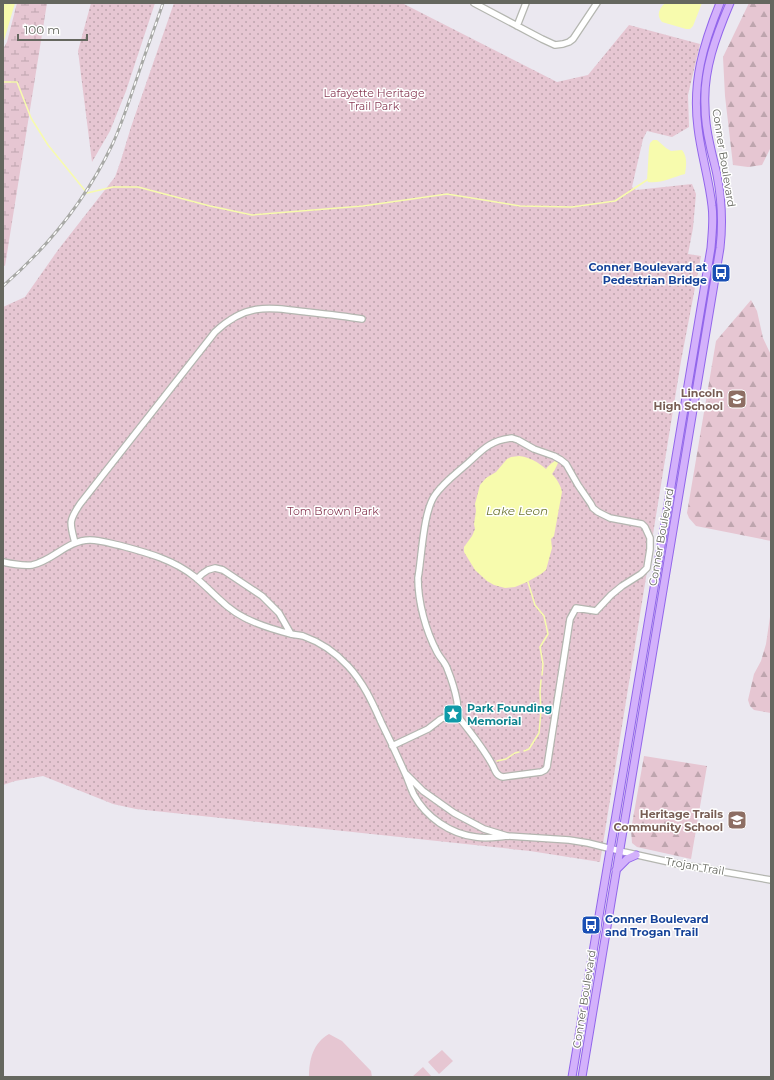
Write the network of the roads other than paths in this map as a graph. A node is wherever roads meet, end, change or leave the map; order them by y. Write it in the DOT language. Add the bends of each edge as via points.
graph roads {
  1 [pos="474,3"];
  2 [pos="526,3"];
  3 [pos="598,3"];
  4 [pos="720,3"];
  5 [pos="730,3"];
  6 [pos="517,26"];
  7 [pos="708,266"];
  8 [pos="717,267"];
  9 [pos="362,319"];
  10 [pos="75,543"];
  11 [pos="3,562"];
  12 [pos="197,579"];
  13 [pos="291,634"];
  14 [pos="646,636"];
  15 [pos="655,637"];
  16 [pos="458,712"];
  17 [pos="392,746"];
  18 [pos="405,772"];
  19 [pos="507,836"];
  20 [pos="610,848"];
  21 [pos="619,851"];
  22 [pos="636,855"];
  23 [pos="616,870"];
  24 [pos="771,880"];
  25 [pos="572,1077"];
  26 [pos="582,1077"];
  1 -- 6 [label="street"];
  2 -- 6 [label="street"];
  3 -- 6 [label="street" via="573,39 563,44 555,45"];
  4 -- 7 [label="main road, Conner Boulevard" via="705,42 697,78 697,127 712,207 713,226"];
  5 -- 8 [label="main road, Conner Boulevard" via="713,46 706,80 706,123 722,206"];
  7 -- 8 [label="main road"];
  7 -- 14 [label="main road, Conner Boulevard"];
  8 -- 15 [label="main road, Conner Boulevard"];
  9 -- 10 [label="street" via="273,308 244,312 227,321 215,332 73,514 70,523"];
  10 -- 11 [label="street" via="35,564 18,565"];
  10 -- 12 [label="street" via="96,541 160,557"];
  12 -- 13 [label="street" via="234,612 256,623"];
  12 -- 13 [label="street" via="208,570 223,570 262,596 279,613"];
  13 -- 17 [label="street" via="316,642 349,667 366,691"];
  14 -- 15 [label="main road"];
  14 -- 20 [label="main road, Conner Boulevard"];
  15 -- 21 [label="main road, Conner Boulevard"];
  16 -- 16 [label="street" via="447,668 426,626 418,585 426,518 435,494 470,460 497,440 512,438 562,460 592,508 603,516 642,524 650,538 647,568 611,595 596,611 576,608 570,619 549,762 545,770 499,776"];
  16 -- 17 [label="street"];
  17 -- 18 [label="street"];
  18 -- 19 [label="street" via="423,791 454,813 484,829"];
  18 -- 19 [label="street" via="422,808 439,822 471,836"];
  19 -- 20 [label="street, Trojan Trail" via="588,842"];
  20 -- 21 [label="street, Trojan Trail"];
  20 -- 25 [label="main road, Conner Boulevard"];
  21 -- 22 [label="street, Trojan Trail"];
  21 -- 23 [label="main road, Conner Boulevard"];
  22 -- 23 [label="main road" via="627,859"];
  22 -- 24 [label="street, Trojan Trail"];
  23 -- 26 [label="main road, Conner Boulevard"];
}
